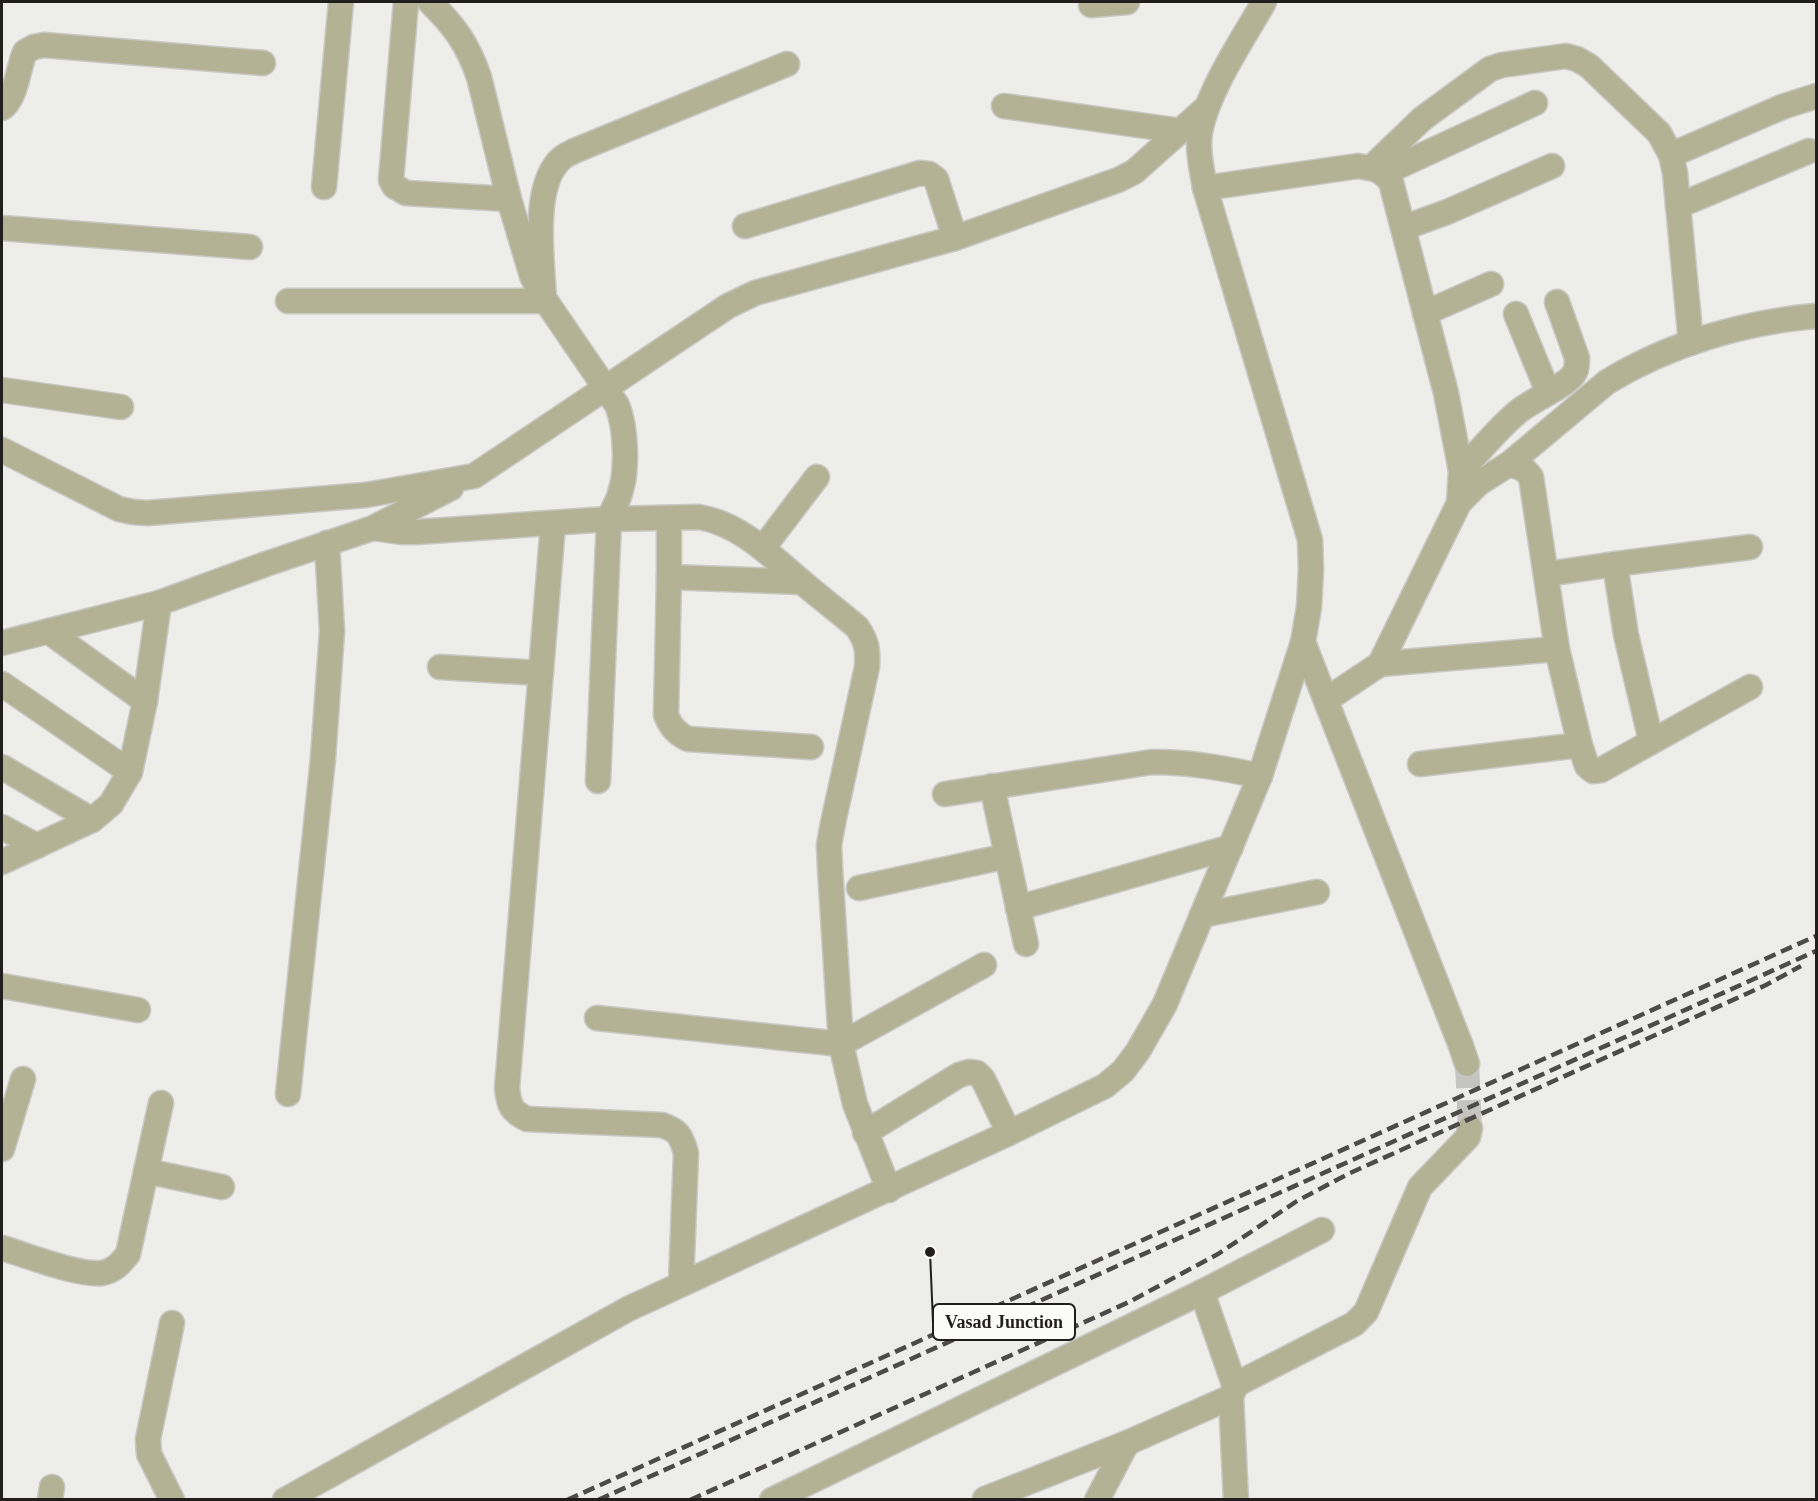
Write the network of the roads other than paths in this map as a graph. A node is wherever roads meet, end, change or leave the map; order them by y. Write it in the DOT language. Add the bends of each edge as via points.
graph roads {
  1 [pos="341,2"];
  2 [pos="406,2"];
  3 [pos="430,2"];
  4 [pos="1127,2"];
  5 [pos="1264,2"];
  6 [pos="1091,5"];
  7 [pos="262,63"];
  8 [pos="787,64"];
  9 [pos="1816,96"];
  10 [pos="1535,103"];
  11 [pos="1004,106"];
  12 [pos="1208,106"];
  13 [pos="2,108"];
  14 [pos="1181,131"];
  15 [pos="1809,151"];
  16 [pos="1671,155"];
  17 [pos="1552,166"];
  18 [pos="1378,171"];
  19 [pos="324,188"];
  20 [pos="1205,188"];
  21 [pos="509,199"];
  22 [pos="1678,206"];
  23 [pos="746,226"];
  24 [pos="2,228"];
  25 [pos="1403,228"];
  26 [pos="955,238"];
  27 [pos="250,247"];
  28 [pos="1491,285"];
  29 [pos="288,301"];
  30 [pos="544,301"];
  31 [pos="1557,302"];
  32 [pos="1425,313"];
  33 [pos="1516,314"];
  34 [pos="1816,316"];
  35 [pos="1691,343"];
  36 [pos="605,389"];
  37 [pos="2,390"];
  38 [pos="1548,392"];
  39 [pos="121,407"];
  40 [pos="2,450"];
  41 [pos="1509,464"];
  42 [pos="1461,471"];
  43 [pos="474,476"];
  44 [pos="817,477"];
  45 [pos="1459,503"];
  46 [pos="609,519"];
  47 [pos="669,519"];
  48 [pos="553,524"];
  49 [pos="373,528"];
  50 [pos="327,543"];
  51 [pos="1750,547"];
  52 [pos="763,548"];
  53 [pos="1615,564"];
  54 [pos="1547,574"];
  55 [pos="669,578"];
  56 [pos="801,582"];
  57 [pos="159,603"];
  58 [pos="48,631"];
  59 [pos="1303,642"];
  60 [pos="2,643"];
  61 [pos="1557,649"];
  62 [pos="1380,664"];
  63 [pos="440,667"];
  64 [pos="541,673"];
  65 [pos="2,684"];
  66 [pos="1750,687"];
  67 [pos="1326,700"];
  68 [pos="145,701"];
  69 [pos="1652,741"];
  70 [pos="1580,745"];
  71 [pos="811,747"];
  72 [pos="1420,764"];
  73 [pos="2,767"];
  74 [pos="130,772"];
  75 [pos="1260,776"];
  76 [pos="598,781"];
  77 [pos="992,786"];
  78 [pos="945,794"];
  79 [pos="92,820"];
  80 [pos="2,827"];
  81 [pos="37,846"];
  82 [pos="1231,847"];
  83 [pos="1007,856"];
  84 [pos="2,862"];
  85 [pos="860,888"];
  86 [pos="1317,892"];
  87 [pos="1018,908"];
  88 [pos="1202,915"];
  89 [pos="1026,944"];
  90 [pos="984,965"];
  91 [pos="2,986"];
  92 [pos="138,1010"];
  93 [pos="597,1018"];
  94 [pos="841,1044"];
  95 [pos="1467,1064"];
  96 [pos="23,1079"];
  97 [pos="288,1094"];
  98 [pos="161,1103"];
  99 [pos="1470,1128"];
  100 [pos="865,1133"];
  101 [pos="1010,1133"];
  102 [pos="2,1149"];
  103 [pos="146,1171"];
  104 [pos="222,1187"];
  105 [pos="889,1190"];
  106 [pos="1322,1230"];
  107 [pos="2,1248"];
  108 [pos="681,1284"];
  109 [pos="1202,1292"];
  110 [pos="172,1323"];
  111 [pos="1233,1392"];
  112 [pos="1127,1443"];
  113 [pos="985,1499"];
  114 [pos="172,1500"];
  115 [pos="285,1500"];
  116 [pos="772,1500"];
  117 [pos="1097,1500"];
  118 [pos="1236,1500"];
  1 -- 19 [label="street"];
  2 -- 21 [label="street" via="391,180 394,186 406,193"];
  3 -- 21 [label="street" via="464,41 473,60"];
  4 -- 6 [label="street"];
  5 -- 12 [label="street"];
  7 -- 13 [label="street" via="44,45 25,52 11,99"];
  8 -- 30 [label="street" via="562,158 551,172 540,214"];
  9 -- 16 [label="street"];
  10 -- 18 [label="street"];
  11 -- 14 [label="street"];
  12 -- 14 [label="street"];
  12 -- 20 [label="street" via="1200,133"];
  14 -- 26 [label="street" via="1134,172 1118,180"];
  15 -- 22 [label="street"];
  16 -- 18 [label="street" via="1659,134 1590,66 1566,56 1490,69 1422,119"];
  16 -- 22 [label="street"];
  17 -- 25 [label="street"];
  18 -- 20 [label="street" via="1358,166"];
  18 -- 25 [label="street" via="1391,182"];
  20 -- 59 [label="street" via="1310,540 1309,607"];
  21 -- 30 [label="street" via="532,276"];
  22 -- 35 [label="street"];
  23 -- 26 [label="street" via="920,173 936,178"];
  24 -- 27 [label="street"];
  25 -- 32 [label="street"];
  26 -- 36 [label="street" via="755,293 728,306"];
  28 -- 32 [label="street"];
  29 -- 30 [label="street"];
  30 -- 36 [label="street"];
  31 -- 38 [label="street" via="1577,366 1569,380"];
  32 -- 42 [label="street"];
  33 -- 38 [label="street"];
  34 -- 35 [label="street" via="1791,318"];
  35 -- 41 [label="street" via="1607,382"];
  36 -- 43 [label="street"];
  36 -- 46 [label="street" via="617,405 625,433 623,481"];
  37 -- 39 [label="street"];
  38 -- 42 [label="street" via="1518,412"];
  40 -- 43 [label="street" via="118,508 140,513 366,495"];
  41 -- 45 [label="street" via="1479,483"];
  41 -- 54 [label="street" via="1524,469 1531,477"];
  42 -- 45 [label="street"];
  43 -- 49 [label="street"];
  44 -- 52 [label="street"];
  45 -- 62 [label="street"];
  46 -- 47 [label="street"];
  46 -- 48 [label="street"];
  46 -- 76 [label="street"];
  47 -- 52 [label="street" via="713,519"];
  47 -- 55 [label="street"];
  48 -- 49 [label="street" via="416,532"];
  48 -- 64 [label="street"];
  49 -- 50 [label="street"];
  50 -- 57 [label="street"];
  50 -- 97 [label="street" via="332,631 323,758"];
  51 -- 53 [label="street"];
  52 -- 56 [label="street"];
  53 -- 54 [label="street"];
  53 -- 69 [label="street" via="1626,635"];
  54 -- 61 [label="street"];
  55 -- 56 [label="street"];
  55 -- 71 [label="street" via="666,715 670,726 688,739"];
  56 -- 94 [label="street" via="857,627 868,651 829,846"];
  57 -- 58 [label="street"];
  57 -- 68 [label="street"];
  58 -- 60 [label="street"];
  58 -- 68 [label="street"];
  59 -- 67 [label="street"];
  59 -- 75 [label="street"];
  61 -- 62 [label="street"];
  61 -- 70 [label="street"];
  62 -- 67 [label="street"];
  63 -- 64 [label="street"];
  64 -- 108 [label="street" via="508,1103 527,1119 662,1125 675,1130 686,1153"];
  65 -- 74 [label="street"];
  66 -- 69 [label="street"];
  67 -- 95 [label="street"];
  68 -- 74 [label="street"];
  69 -- 70 [label="street" via="1593,771 1587,766"];
  70 -- 72 [label="street"];
  73 -- 79 [label="street"];
  74 -- 79 [label="street" via="111,804"];
  75 -- 77 [label="street" via="1205,765 1152,762"];
  75 -- 82 [label="street"];
  77 -- 78 [label="street"];
  77 -- 83 [label="street"];
  79 -- 81 [label="street"];
  80 -- 81 [label="street"];
  81 -- 84 [label="street"];
  82 -- 87 [label="street"];
  82 -- 88 [label="street"];
  83 -- 85 [label="street"];
  83 -- 87 [label="street"];
  86 -- 88 [label="street"];
  87 -- 89 [label="street"];
  88 -- 101 [label="street" via="1165,1004 1123,1071 1105,1086"];
  90 -- 94 [label="street"];
  91 -- 92 [label="street"];
  93 -- 94 [label="street"];
  94 -- 100 [label="street"];
  96 -- 102 [label="street"];
  98 -- 103 [label="street"];
  99 -- 111 [label="street" via="1468,1137 1420,1187 1362,1318 1241,1382"];
  100 -- 101 [label="street" via="969,1072 983,1079"];
  100 -- 105 [label="street"];
  101 -- 105 [label="street"];
  103 -- 104 [label="street"];
  103 -- 107 [label="street" via="128,1254 119,1266 86,1273"];
  105 -- 108 [label="street"];
  106 -- 109 [label="street"];
  108 -- 115 [label="street" via="628,1308"];
  109 -- 111 [label="street"];
  109 -- 116 [label="street"];
  110 -- 114 [label="street" via="148,1439 149,1454"];
  111 -- 112 [label="street"];
  111 -- 118 [label="street"];
  112 -- 113 [label="street"];
  112 -- 117 [label="street"];
}
